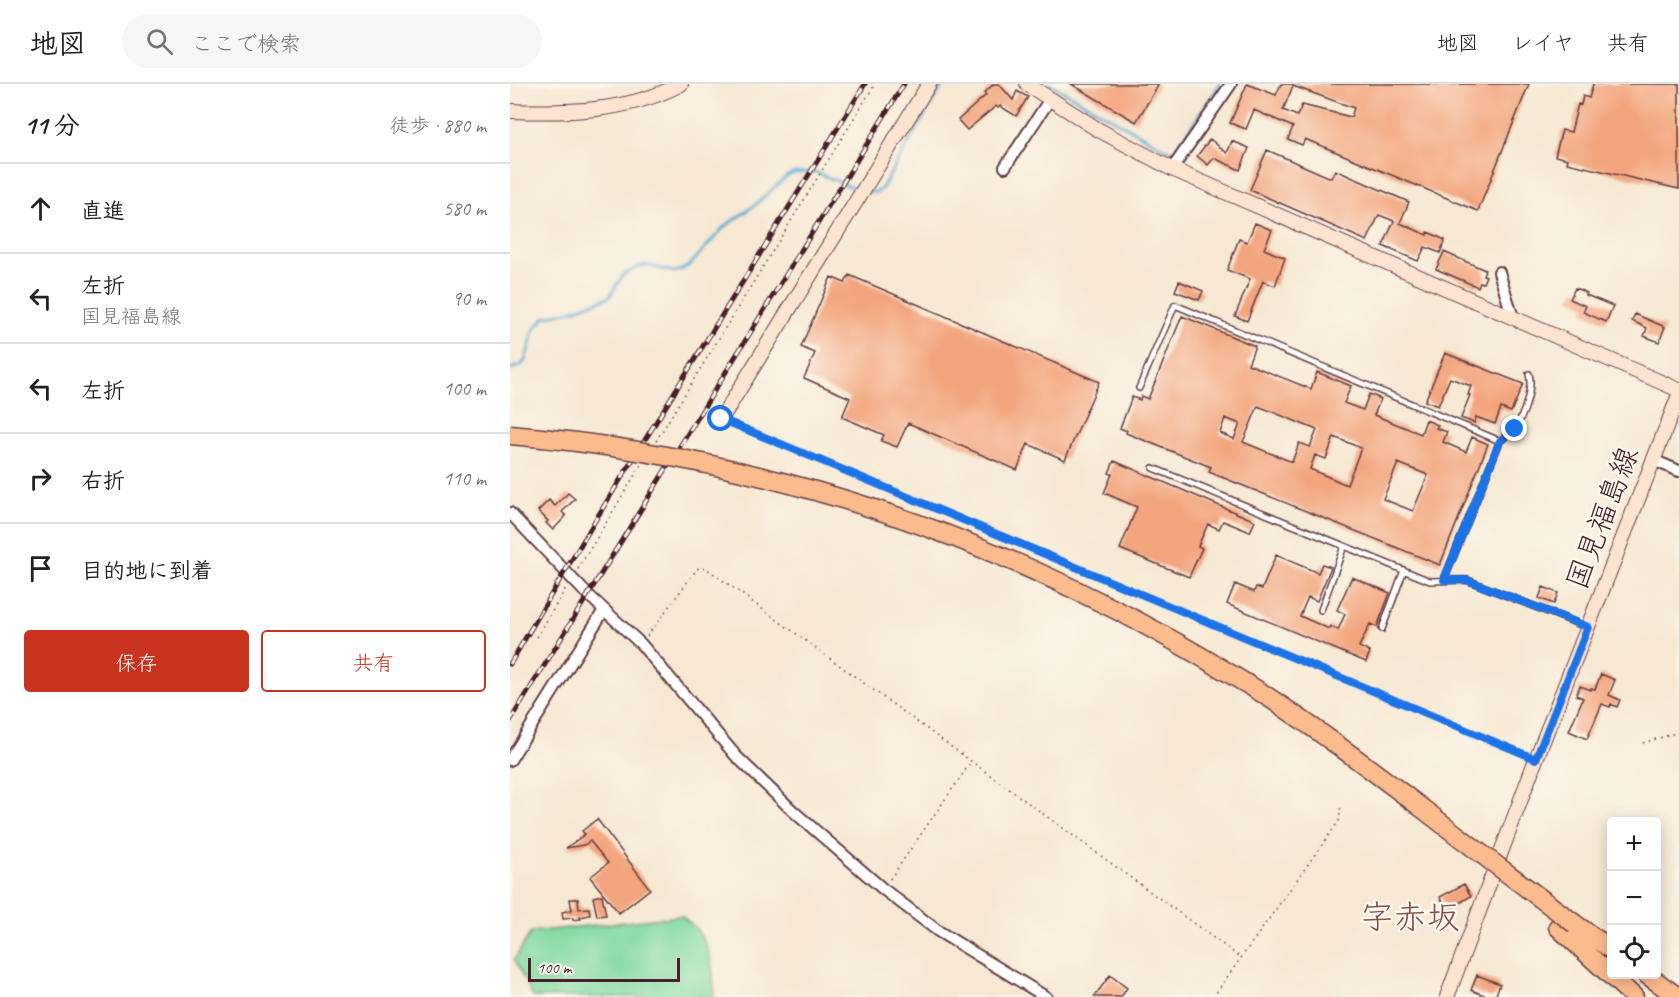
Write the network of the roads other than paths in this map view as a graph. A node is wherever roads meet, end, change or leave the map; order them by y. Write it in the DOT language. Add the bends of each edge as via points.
graph roads {
  1 [pos="681,84"];
  2 [pos="929,84"];
  3 [pos="1027,84"];
  4 [pos="1231,84"];
  5 [pos="1050,99"];
  6 [pos="510,111"];
  7 [pos="1005,167"];
  8 [pos="1172,169"];
  9 [pos="1499,272"];
  10 [pos="1513,318"];
  11 [pos="1529,374"];
  12 [pos="1139,388"];
  13 [pos="1679,390"];
  14 [pos="1679,395"];
  15 [pos="721,419"];
  16 [pos="510,435"];
  17 [pos="1500,441"];
  18 [pos="510,444"];
  19 [pos="1653,460"];
  20 [pos="1154,468"];
  21 [pos="1679,471"];
  22 [pos="510,513"];
  23 [pos="1344,546"];
  24 [pos="1404,570"];
  25 [pos="1444,580"];
  26 [pos="604,610"];
  27 [pos="1321,610"];
  28 [pos="1588,627"];
  29 [pos="1382,629"];
  30 [pos="510,760"];
  31 [pos="1567,926"];
  32 [pos="1607,947"];
  33 [pos="1607,961"];
  34 [pos="1631,979"];
  35 [pos="1652,979"];
  36 [pos="1661,979"];
  37 [pos="1679,990"];
  38 [pos="1046,997"];
  39 [pos="1447,997"];
  40 [pos="1634,997"];
  41 [pos="1657,997"];
  42 [pos="1678,997"];
  1 -- 6 [label="street" via="645,99 604,109"];
  2 -- 15 [label="street"];
  3 -- 5 [label="street"];
  4 -- 8 [label="street"];
  5 -- 7 [label="street"];
  5 -- 8 [label="street"];
  8 -- 10 [label="street"];
  9 -- 10 [label="street"];
  10 -- 13 [label="street"];
  11 -- 17 [label="lane" via="1531,390 1525,406 1515,429"];
  12 -- 17 [label="lane" via="1175,305"];
  14 -- 19 [label="street, 国見福島線"];
  16 -- 31 [label="highway, bridge" via="584,442 728,469 903,519 1031,569 1130,617 1263,694 1345,749"];
  17 -- 25 [label="lane"];
  18 -- 31 [label="highway" via="620,457 818,501 1032,579 1107,615 1270,709 1508,890"];
  19 -- 21 [label="street"];
  19 -- 28 [label="street, 国見福島線"];
  20 -- 23 [label="lane"];
  22 -- 26 [label="street"];
  23 -- 24 [label="lane"];
  23 -- 27 [label="lane"];
  24 -- 25 [label="lane" via="1430,580"];
  24 -- 29 [label="lane"];
  25 -- 28 [label="lane" via="1467,580"];
  26 -- 30 [label="street"];
  26 -- 38 [label="street" via="640,644 736,756 793,811 938,931"];
  28 -- 39 [label="street, 国見福島線"];
  31 -- 32 [label="highway"];
  31 -- 33 [label="highway"];
  31 -- 40 [label="highway"];
  34 -- 41 [label="highway"];
  35 -- 42 [label="highway"];
  36 -- 37 [label="highway"];
}
